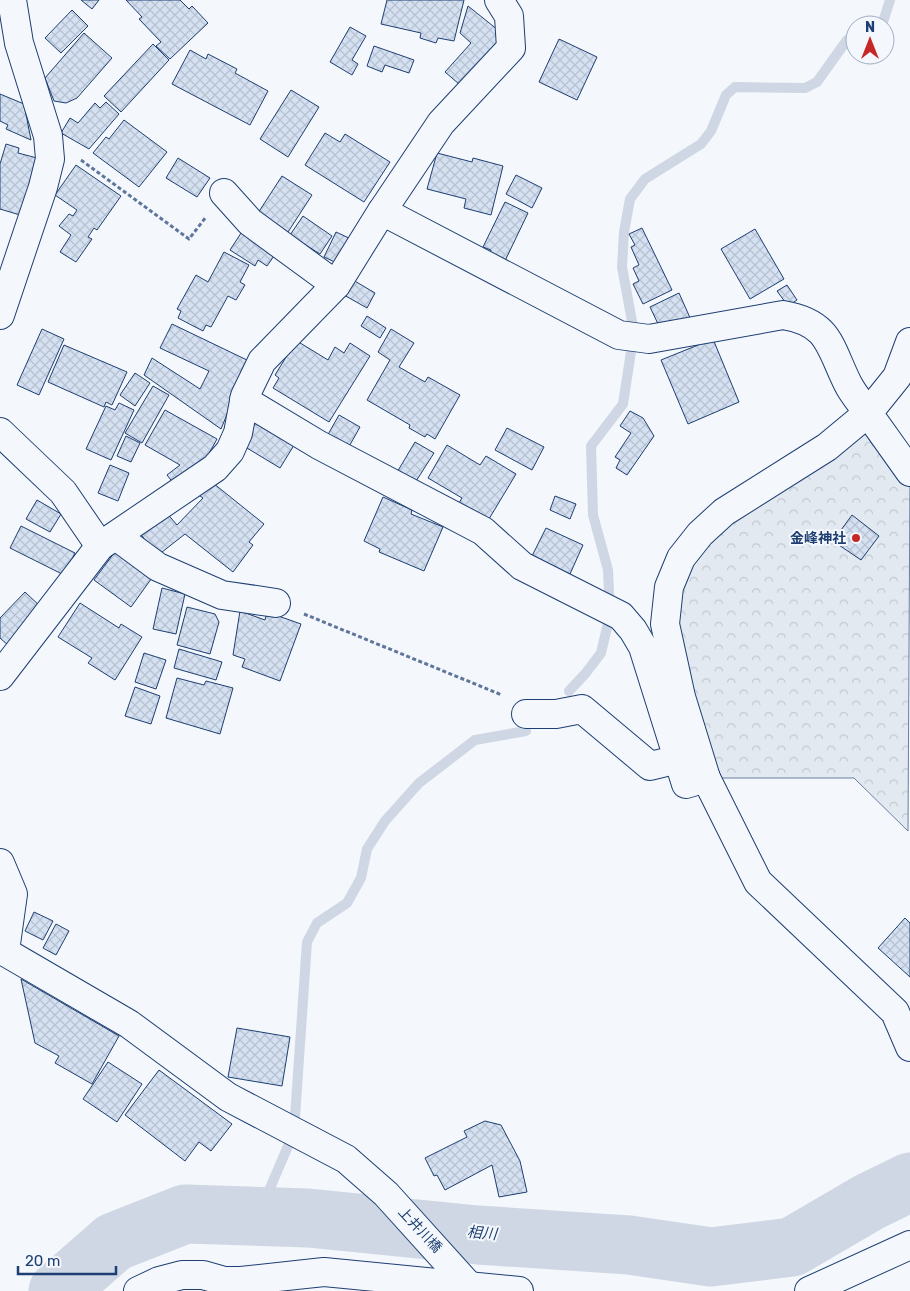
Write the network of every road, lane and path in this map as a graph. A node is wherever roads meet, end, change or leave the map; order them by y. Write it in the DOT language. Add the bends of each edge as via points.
graph roads {
  1 [pos="12,0"];
  2 [pos="499,0"];
  3 [pos="48,136"];
  4 [pos="224,193"];
  5 [pos="382,211"];
  6 [pos="336,284"];
  7 [pos="0,315"];
  8 [pos="910,342"];
  9 [pos="244,400"];
  10 [pos="868,412"];
  11 [pos="0,432"];
  12 [pos="910,472"];
  13 [pos="108,541"];
  14 [pos="276,603"];
  15 [pos="0,676"];
  16 [pos="526,714"];
  17 [pos="679,759"];
  18 [pos="706,778"];
  19 [pos="0,863"];
  20 [pos="3,950"];
  21 [pos="910,1047"];
  22 [pos="910,1245"];
  23 [pos="487,1285"];
  24 [pos="138,1291"];
  25 [pos="809,1291"];
  1 -- 3 [label="street" via="19,43"];
  2 -- 5 [label="street" via="509,16 510,48 441,123"];
  3 -- 4 [label="path" via="189,239"];
  3 -- 7 [label="street" via="50,159 43,187"];
  4 -- 6 [label="street" via="250,222"];
  5 -- 6 [label="street"];
  5 -- 10 [label="street" via="619,334 649,339 783,315 803,318 827,339 849,386"];
  6 -- 9 [label="street" via="262,361"];
  8 -- 10 [label="street" via="896,377"];
  9 -- 13 [label="street" via="238,434 230,451 215,468"];
  9 -- 17 [label="street" via="319,445 483,531 522,566 621,616 642,647"];
  10 -- 12 [label="street"];
  10 -- 18 [label="street" via="827,448 724,512 700,534 681,558 669,587 665,624 681,697"];
  11 -- 13 [label="street" via="63,492"];
  13 -- 14 [label="street" via="222,595"];
  13 -- 15 [label="street"];
  14 -- 16 [label="path" via="499,692"];
  16 -- 17 [label="street" via="556,714 582,709 650,766"];
  17 -- 18 [label="street" via="686,784"];
  18 -- 21 [label="street" via="758,882 895,1012"];
  19 -- 20 [label="street" via="14,894"];
  20 -- 23 [label="street, 上井川橋" via="129,1024 228,1097 346,1160"];
  22 -- 25 [label="street"];
  23 -- 24 [label="street" via="324,1272 241,1281 182,1274"];
}
